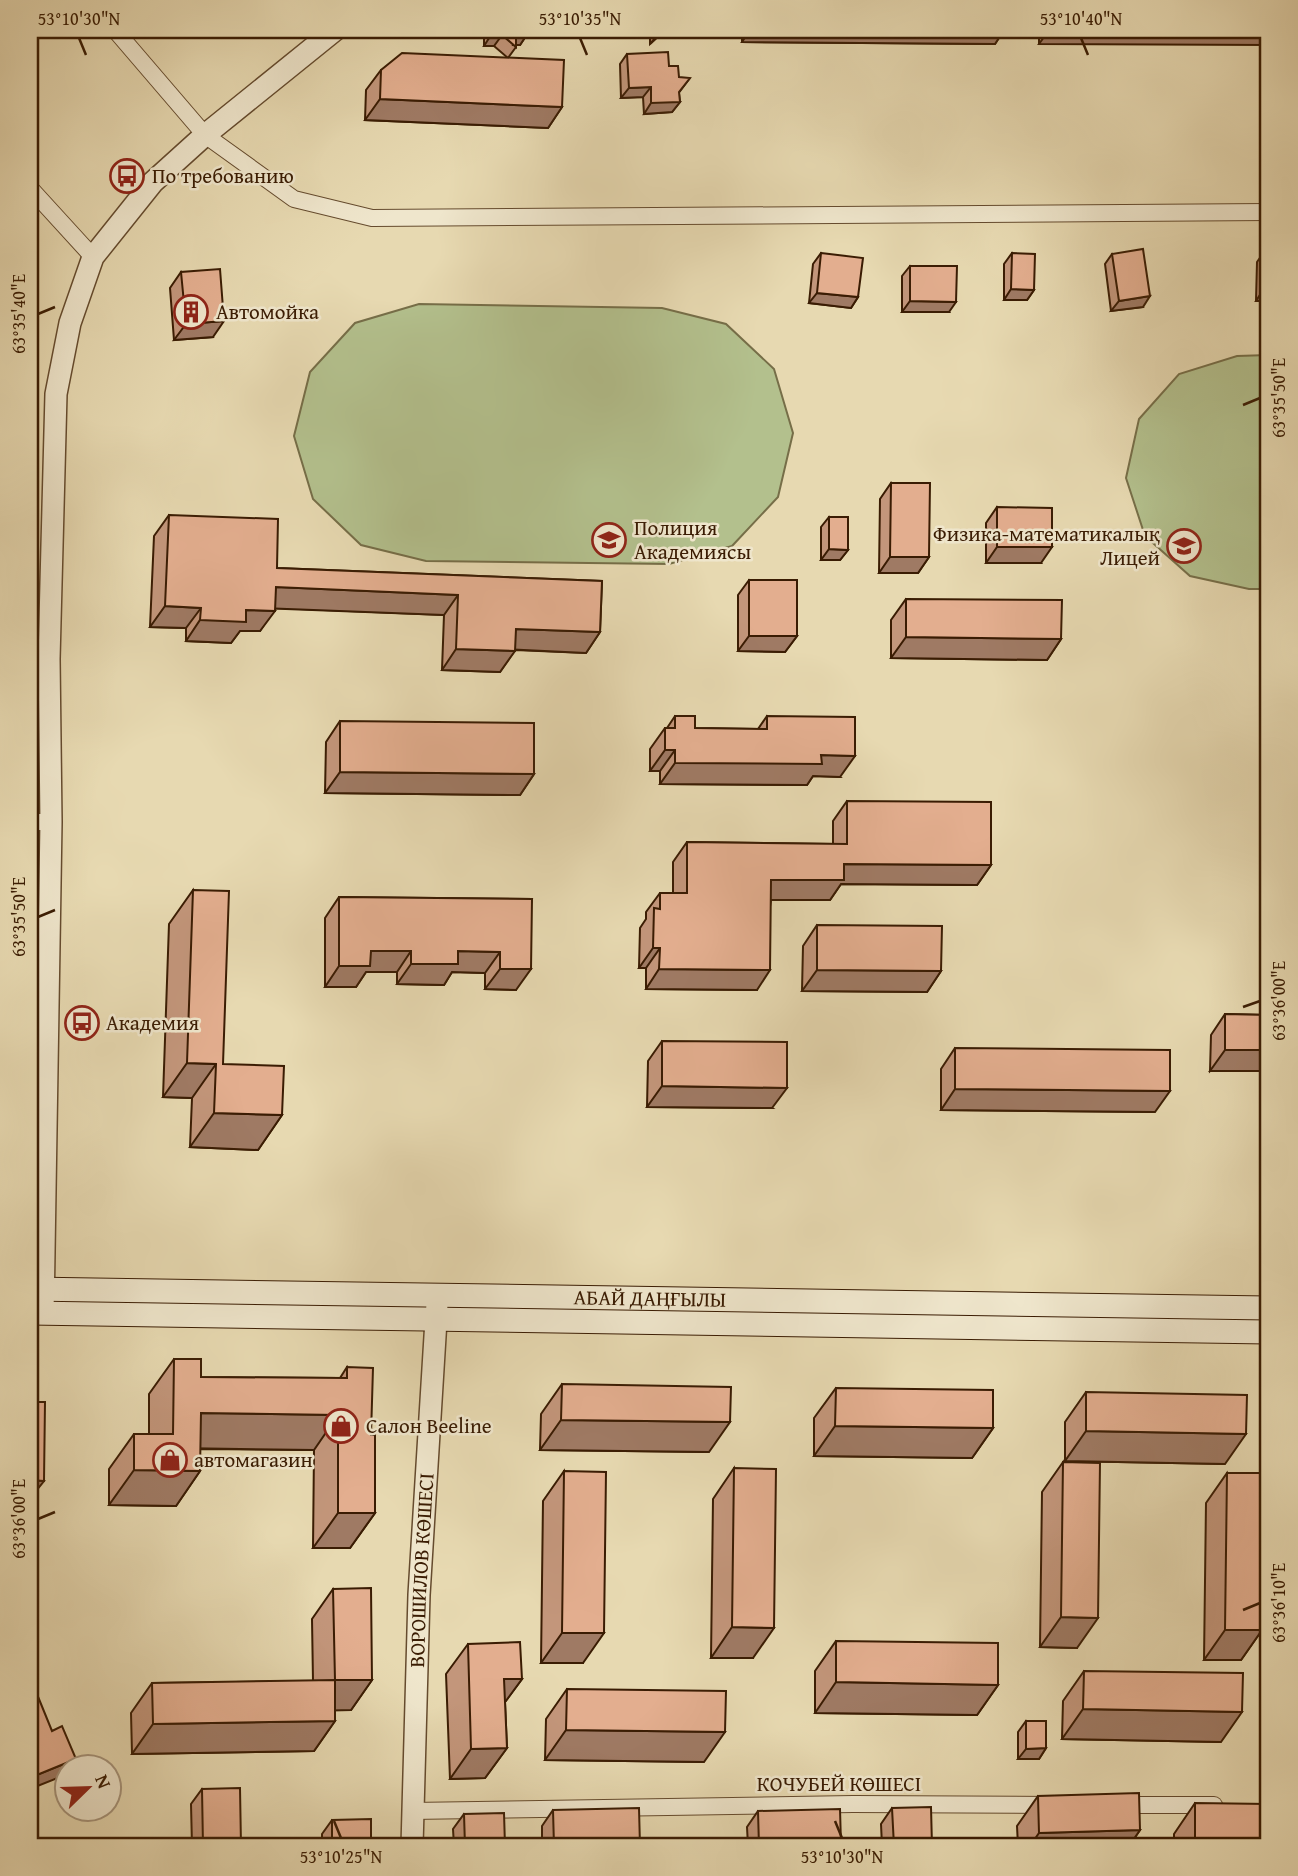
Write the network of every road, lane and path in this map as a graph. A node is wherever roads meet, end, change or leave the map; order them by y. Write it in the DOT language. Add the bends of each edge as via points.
graph roads {
  1 [pos="115,30"];
  2 [pos="335,30"];
  3 [pos="205,135"];
  4 [pos="30,188"];
  5 [pos="1268,212"];
  6 [pos="93,257"];
  7 [pos="40,822"];
  8 [pos="37,1289"];
  9 [pos="437,1295"];
  10 [pos="1268,1308"];
  11 [pos="36,1313"];
  12 [pos="436,1319"];
  13 [pos="1268,1332"];
  14 [pos="1069,1805"];
  15 [pos="1106,1805"];
  16 [pos="1226,1805"];
  17 [pos="411,1811"];
  18 [pos="412,1846"];
  1 -- 3 [label="street"];
  2 -- 3 [label="street"];
  3 -- 5 [label="street" via="294,199 372,218"];
  3 -- 6 [label="street" via="153,182"];
  4 -- 6 [label="street"];
  6 -- 7 [label="street" via="70,323 56,394"];
  7 -- 8 [label="street"];
  8 -- 9 [label="main road, АБАЙ ДАҢҒЫЛЫ"];
  8 -- 11 [label="street"];
  9 -- 10 [label="main road, АБАЙ ДАҢҒЫЛЫ"];
  9 -- 12 [label="street, ВОРОШИЛОВ КӨШЕСІ"];
  11 -- 12 [label="main road, АБАЙ ДАҢҒЫЛЫ"];
  12 -- 13 [label="main road, АБАЙ ДАҢҒЫЛЫ"];
  12 -- 17 [label="street, ВОРОШИЛОВ КӨШЕСІ"];
  14 -- 17 [label="street, КОЧУБЕЙ КӨШЕСІ"];
  15 -- 16 [label="street"];
  17 -- 18 [label="street, ВОРОШИЛОВ КӨШЕСІ"];
}
